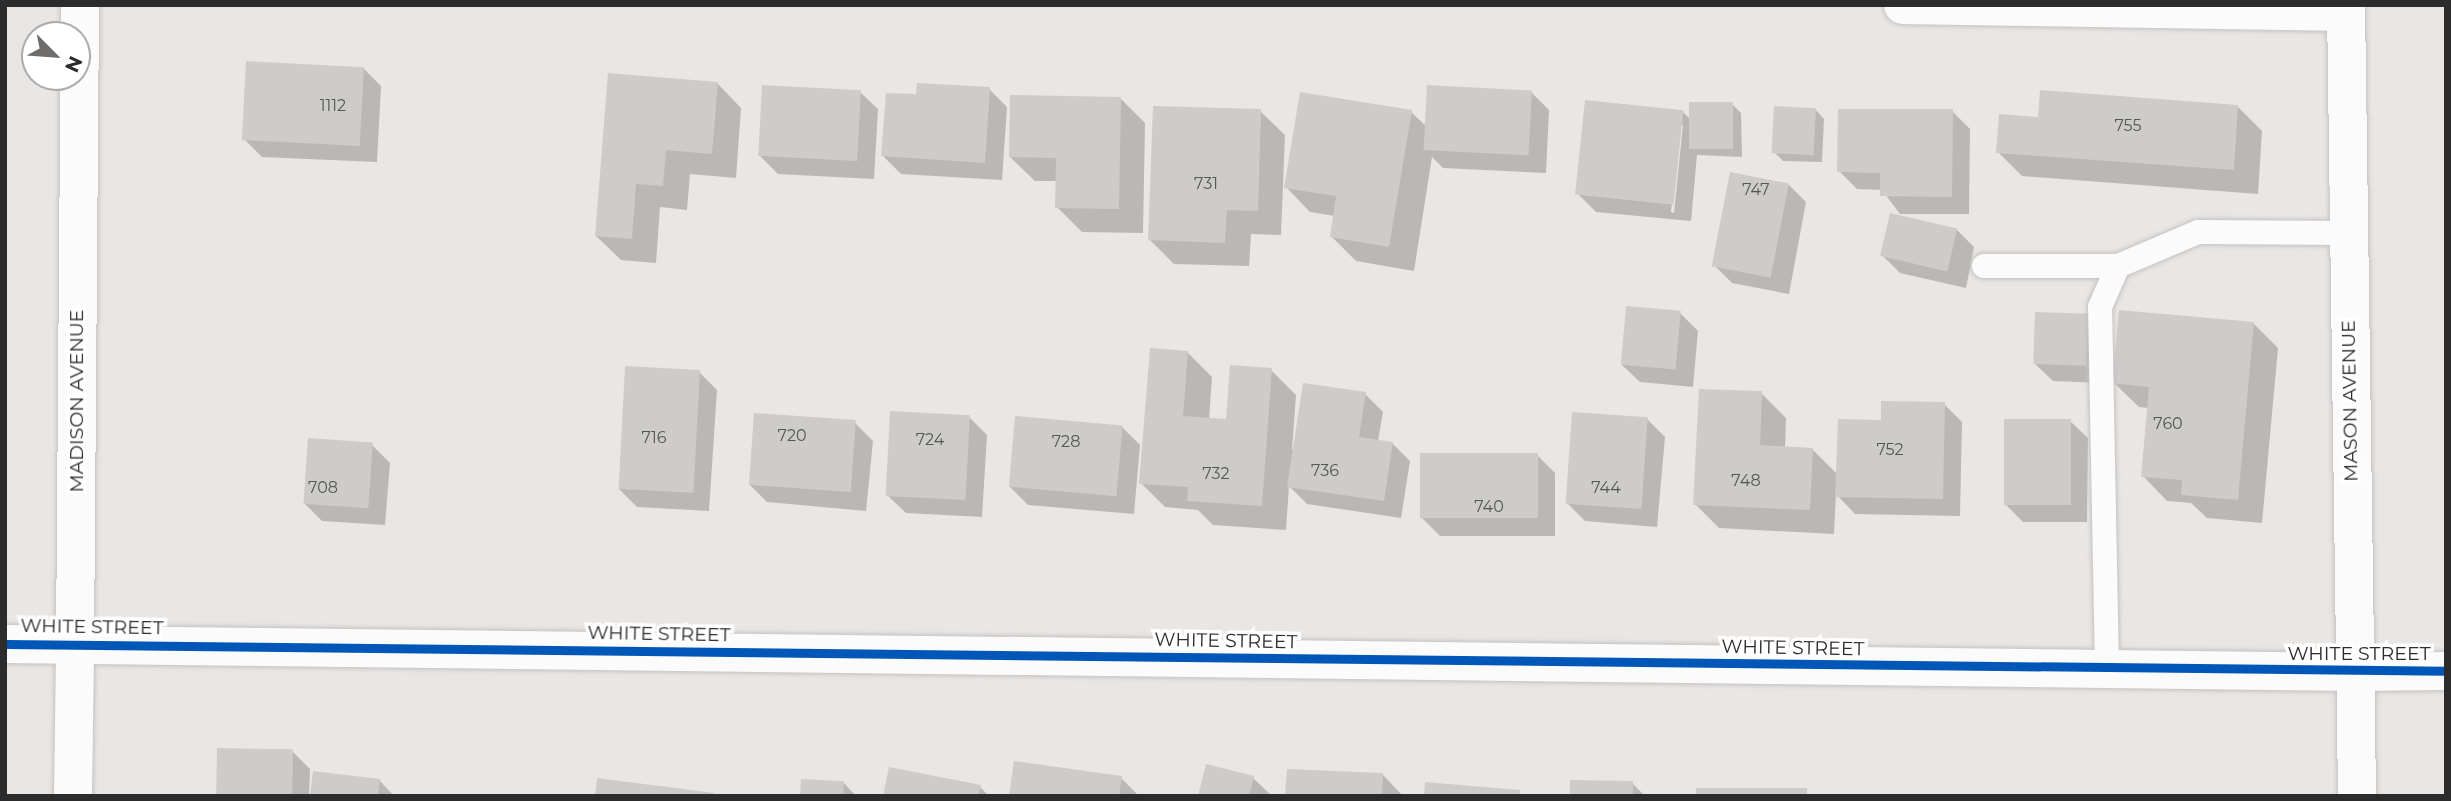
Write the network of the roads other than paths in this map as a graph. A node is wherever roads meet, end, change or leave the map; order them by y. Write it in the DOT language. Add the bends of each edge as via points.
graph roads {
  1 [pos="80,5"];
  2 [pos="1903,5"];
  3 [pos="2346,8"];
  4 [pos="2346,233"];
  5 [pos="1984,265"];
  6 [pos="2118,266"];
  7 [pos="5,644"];
  8 [pos="75,645"];
  9 [pos="2107,669"];
  10 [pos="2446,671"];
  11 [pos="2356,672"];
  12 [pos="73,796"];
  13 [pos="2357,796"];
  1 -- 8 [label="street, MADISON AVENUE"];
  2 -- 3 [label="street"];
  3 -- 4 [label="street, MASON AVENUE"];
  4 -- 6 [label="lane" via="2198,232"];
  4 -- 11 [label="street, MASON AVENUE"];
  5 -- 6 [label="lane"];
  6 -- 9 [label="lane" via="2100,307"];
  7 -- 8 [label="street, WHITE STREET"];
  8 -- 9 [label="street, WHITE STREET"];
  8 -- 12 [label="street, MADISON AVENUE"];
  9 -- 11 [label="street, WHITE STREET"];
  10 -- 11 [label="street, WHITE STREET"];
  11 -- 13 [label="street, MASON AVENUE"];
}
